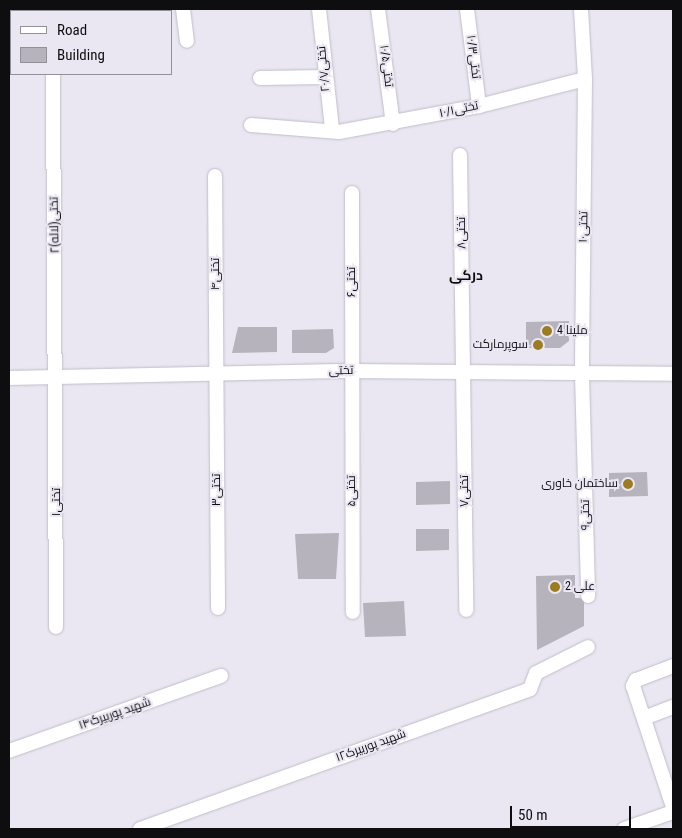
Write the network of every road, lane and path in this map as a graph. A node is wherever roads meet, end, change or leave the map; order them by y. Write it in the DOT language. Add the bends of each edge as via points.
graph roads {
  1 [pos="45,9"];
  2 [pos="50,9"];
  3 [pos="183,9"];
  4 [pos="319,9"];
  5 [pos="378,9"];
  6 [pos="467,9"];
  7 [pos="581,9"];
  8 [pos="188,41"];
  9 [pos="53,75"];
  10 [pos="325,77"];
  11 [pos="260,78"];
  12 [pos="585,79"];
  13 [pos="479,106"];
  14 [pos="393,124"];
  15 [pos="251,125"];
  16 [pos="332,129"];
  17 [pos="460,155"];
  18 [pos="215,176"];
  19 [pos="352,193"];
  20 [pos="351,370"];
  21 [pos="465,372"];
  22 [pos="216,373"];
  23 [pos="673,374"];
  24 [pos="582,375"];
  25 [pos="57,377"];
  26 [pos="9,378"];
  27 [pos="588,596"];
  28 [pos="218,608"];
  29 [pos="466,610"];
  30 [pos="353,612"];
  31 [pos="56,628"];
  32 [pos="588,647"];
  33 [pos="673,666"];
  34 [pos="221,676"];
  35 [pos="673,707"];
  36 [pos="644,718"];
  37 [pos="9,751"];
  38 [pos="673,807"];
  39 [pos="673,812"];
  40 [pos="140,829"];
  41 [pos="624,829"];
  1 -- 2 [label="street"];
  3 -- 8 [label="street"];
  4 -- 10 [label="street, تختی۲۰/۷"];
  5 -- 14 [label="street, تختی۱۰/۵"];
  6 -- 13 [label="street, تختی۱۰/۳"];
  7 -- 12 [label="street, تختی۱۰"];
  9 -- 25 [label="street, ۲تختی(لاله)"];
  10 -- 11 [label="street"];
  10 -- 16 [label="street, تختی۲۰/۷"];
  12 -- 13 [label="street, تختی۱۰/۱"];
  12 -- 24 [label="street, تختی۱۰"];
  13 -- 14 [label="street, تختی۱۰/۱"];
  14 -- 16 [label="street, تختی۱۰/۱" via="339,132"];
  15 -- 16 [label="street, تختی۱۰/۱"];
  17 -- 21 [label="street, تختی۸"];
  18 -- 22 [label="street, تختی۴"];
  19 -- 20 [label="street, تختی۶"];
  20 -- 21 [label="street, تختی"];
  20 -- 22 [label="street, تختی"];
  20 -- 30 [label="street, تختی۵"];
  21 -- 24 [label="street, تختی"];
  21 -- 29 [label="street, تختی۷"];
  22 -- 25 [label="street, تختی"];
  22 -- 28 [label="street, تختی۳"];
  23 -- 24 [label="street, تختی"];
  24 -- 27 [label="street, تختی۹"];
  25 -- 26 [label="street, تختی"];
  25 -- 31 [label="street, تختی۱"];
  32 -- 40 [label="street, شهید پوربیرک۱۲" via="536,673 530,690"];
  33 -- 36 [label="street" via="636,680 633,686"];
  34 -- 37 [label="street, شهید پوربیرک۱۴"];
  35 -- 36 [label="street"];
  36 -- 38 [label="street"];
  39 -- 41 [label="street"];
}
